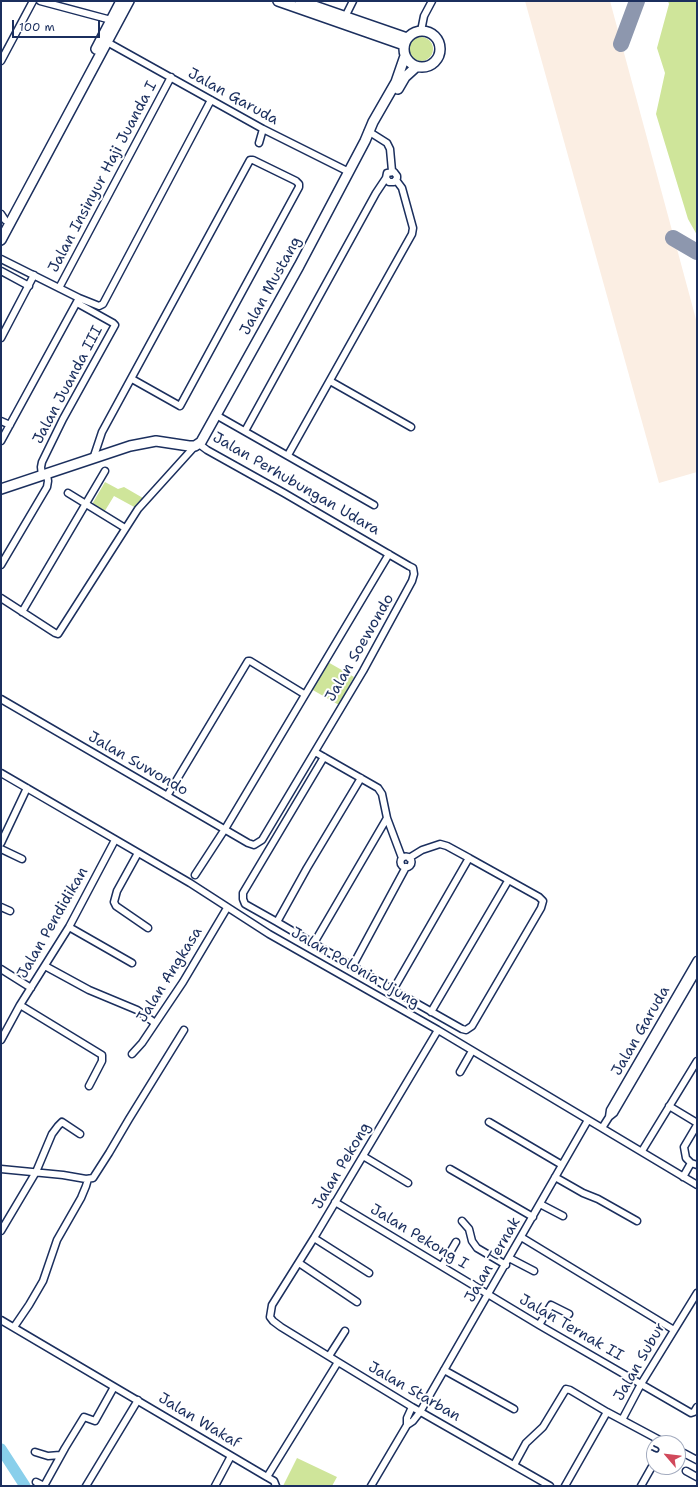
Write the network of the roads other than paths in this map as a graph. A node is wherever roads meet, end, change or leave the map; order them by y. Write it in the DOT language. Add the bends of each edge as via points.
graph roads {
  1 [pos="33,1"];
  2 [pos="40,1"];
  3 [pos="121,1"];
  4 [pos="129,1"];
  5 [pos="280,1"];
  6 [pos="300,1"];
  7 [pos="353,1"];
  8 [pos="432,1"];
  9 [pos="316,11"];
  10 [pos="345,17"];
  11 [pos="111,20"];
  12 [pos="421,31"];
  13 [pos="107,42"];
  14 [pos="406,42"];
  15 [pos="405,56"];
  16 [pos="1,61"];
  17 [pos="416,67"];
  18 [pos="171,77"];
  19 [pos="211,100"];
  20 [pos="263,129"];
  21 [pos="370,132"];
  22 [pos="259,143"];
  23 [pos="392,171"];
  24 [pos="349,172"];
  25 [pos="386,178"];
  26 [pos="396,180"];
  27 [pos="2,221"];
  28 [pos="1,240"];
  29 [pos="1,259"];
  30 [pos="1,271"];
  31 [pos="34,276"];
  32 [pos="29,286"];
  33 [pos="59,288"];
  34 [pos="78,300"];
  35 [pos="1,338"];
  36 [pos="132,379"];
  37 [pos="330,381"];
  38 [pos="216,415"];
  39 [pos="1,420"];
  40 [pos="10,425"];
  41 [pos="411,427"];
  42 [pos="245,431"];
  43 [pos="1,441"];
  44 [pos="197,445"];
  45 [pos="288,455"];
  46 [pos="93,459"];
  47 [pos="105,471"];
  48 [pos="44,475"];
  49 [pos="1,489"];
  50 [pos="68,493"];
  51 [pos="85,504"];
  52 [pos="374,505"];
  53 [pos="125,528"];
  54 [pos="389,554"];
  55 [pos="1,565"];
  56 [pos="412,568"];
  57 [pos="1,598"];
  58 [pos="22,612"];
  59 [pos="304,694"];
  60 [pos="1,699"];
  61 [pos="315,752"];
  62 [pos="324,757"];
  63 [pos="1,773"];
  64 [pos="361,778"];
  65 [pos="27,788"];
  66 [pos="167,796"];
  67 [pos="387,818"];
  68 [pos="225,829"];
  69 [pos="115,840"];
  70 [pos="262,840"];
  71 [pos="1,843"];
  72 [pos="1,849"];
  73 [pos="138,853"];
  74 [pos="402,858"];
  75 [pos="409,858"];
  76 [pos="469,858"];
  77 [pos="22,859"];
  78 [pos="406,868"];
  79 [pos="195,875"];
  80 [pos="508,881"];
  81 [pos="1,906"];
  82 [pos="227,908"];
  83 [pos="10,911"];
  84 [pos="277,922"];
  85 [pos="69,927"];
  86 [pos="148,928"];
  87 [pos="314,943"];
  88 [pos="697,960"];
  89 [pos="132,963"];
  90 [pos="45,966"];
  91 [pos="352,967"];
  92 [pos="1,969"];
  93 [pos="697,970"];
  94 [pos="31,988"];
  95 [pos="393,990"];
  96 [pos="679,997"];
  97 [pos="20,1006"];
  98 [pos="431,1012"];
  99 [pos="154,1023"];
  100 [pos="184,1030"];
  101 [pos="438,1030"];
  102 [pos="1,1040"];
  103 [pos="472,1051"];
  104 [pos="132,1054"];
  105 [pos="697,1061"];
  106 [pos="460,1072"];
  107 [pos="89,1086"];
  108 [pos="669,1106"];
  109 [pos="588,1120"];
  110 [pos="489,1122"];
  111 [pos="697,1124"];
  112 [pos="602,1128"];
  113 [pos="80,1134"];
  114 [pos="642,1151"];
  115 [pos="363,1156"];
  116 [pos="694,1164"];
  117 [pos="562,1165"];
  118 [pos="1,1168"];
  119 [pos="450,1168"];
  120 [pos="36,1172"];
  121 [pos="555,1177"];
  122 [pos="683,1177"];
  123 [pos="88,1179"];
  124 [pos="408,1183"];
  125 [pos="697,1184"];
  126 [pos="335,1202"];
  127 [pos="540,1204"];
  128 [pos="562,1216"];
  129 [pos="533,1217"];
  130 [pos="462,1221"];
  131 [pos="637,1221"];
  132 [pos="1,1231"];
  133 [pos="521,1236"];
  134 [pos="314,1238"];
  135 [pos="456,1242"];
  136 [pos="509,1258"];
  137 [pos="299,1263"];
  138 [pos="506,1265"];
  139 [pos="442,1266"];
  140 [pos="534,1271"];
  141 [pos="369,1274"];
  142 [pos="697,1293"];
  143 [pos="488,1294"];
  144 [pos="356,1302"];
  145 [pos="568,1314"];
  146 [pos="270,1315"];
  147 [pos="1,1320"];
  148 [pos="539,1325"];
  149 [pos="14,1327"];
  150 [pos="674,1330"];
  151 [pos="345,1331"];
  152 [pos="328,1356"];
  153 [pos="338,1362"];
  154 [pos="444,1370"];
  155 [pos="641,1384"];
  156 [pos="114,1387"];
  157 [pos="138,1400"];
  158 [pos="412,1407"];
  159 [pos="697,1407"];
  160 [pos="514,1409"];
  161 [pos="420,1412"];
  162 [pos="607,1412"];
  163 [pos="622,1420"];
  164 [pos="407,1425"];
  165 [pos="650,1435"];
  166 [pos="35,1452"];
  167 [pos="686,1454"];
  168 [pos="60,1455"];
  169 [pos="231,1456"];
  170 [pos="697,1460"];
  171 [pos="514,1465"];
  172 [pos="686,1471"];
  173 [pos="647,1475"];
  174 [pos="267,1477"];
  175 [pos="697,1477"];
  176 [pos="36,1482"];
  177 [pos="86,1486"];
  178 [pos="215,1486"];
  179 [pos="276,1486"];
  180 [pos="371,1486"];
  181 [pos="550,1486"];
  182 [pos="565,1486"];
  183 [pos="641,1486"];
  1 -- 16 [label="street"];
  2 -- 11 [label="street"];
  3 -- 11 [label="main road"];
  4 -- 13 [label="main road"];
  5 -- 9 [label="main road"];
  6 -- 9 [label="main road"];
  7 -- 10 [label="street"];
  8 -- 12 [label="street" via="424,16"];
  9 -- 10 [label="main road"];
  9 -- 14 [label="main road"];
  10 -- 14 [label="main road"];
  11 -- 27 [label="main road"];
  12 -- 14 [label="main road" via="413,33"];
  12 -- 17 [label="main road" via="429,32 436,37 441,55 433,65"];
  13 -- 18 [label="street, Jalan Garuda"];
  13 -- 28 [label="main road"];
  14 -- 15 [label="main road"];
  15 -- 17 [label="main road" via="408,62"];
  15 -- 21 [label="main road, Jalan Mustang" via="396,82"];
  17 -- 21 [label="main road, Jalan Mustang" via="403,80"];
  18 -- 19 [label="street, Jalan Garuda"];
  18 -- 33 [label="street, Jalan Insinyur Haji Juanda I"];
  19 -- 20 [label="street, Jalan Garuda"];
  19 -- 34 [label="street" via="103,304 99,306"];
  20 -- 22 [label="street"];
  20 -- 24 [label="street, Jalan Garuda"];
  21 -- 23 [label="street" via="387,143"];
  21 -- 24 [label="main road, Jalan Mustang"];
  23 -- 25 [label="street" via="387,173"];
  23 -- 26 [label="street" via="396,173"];
  24 -- 38 [label="main road, Jalan Mustang"];
  25 -- 26 [label="street" via="389,182"];
  25 -- 42 [label="street"];
  26 -- 37 [label="street" via="402,188 413,231"];
  29 -- 31 [label="street"];
  30 -- 32 [label="street"];
  31 -- 32 [label="street"];
  31 -- 33 [label="street"];
  32 -- 35 [label="street"];
  33 -- 34 [label="street"];
  34 -- 40 [label="street"];
  34 -- 48 [label="street, Jalan Juanda III" via="115,325 42,462"];
  36 -- 36 [label="street" via="180,406 299,187 296,181 250,160"];
  36 -- 46 [label="street" via="102,432"];
  37 -- 41 [label="street"];
  37 -- 45 [label="street"];
  38 -- 42 [label="street"];
  38 -- 44 [label="main road, Jalan Mustang" via="204,439"];
  39 -- 40 [label="street"];
  40 -- 43 [label="street"];
  42 -- 45 [label="street"];
  44 -- 46 [label="main road, Jalan Perhubungan Udara" via="156,441 130,446"];
  44 -- 53 [label="street" via="138,509"];
  44 -- 54 [label="street, Jalan Perhubungan Udara" via="284,492"];
  45 -- 52 [label="street"];
  46 -- 48 [label="main road, Jalan Perhubungan Udara"];
  47 -- 51 [label="street"];
  48 -- 49 [label="main road, Jalan Perhubungan Udara"];
  48 -- 55 [label="street" via="48,481 47,487"];
  50 -- 51 [label="street"];
  51 -- 53 [label="street"];
  51 -- 58 [label="street"];
  53 -- 58 [label="street" via="59,633"];
  54 -- 56 [label="street, Jalan Perhubungan Udara"];
  54 -- 59 [label="street"];
  56 -- 61 [label="street, Jalan Soewondo" via="414,574 411,584"];
  57 -- 58 [label="street"];
  59 -- 66 [label="street" via="248,661"];
  59 -- 68 [label="street"];
  60 -- 66 [label="street, Jalan Suwondo"];
  61 -- 62 [label="street"];
  61 -- 70 [label="street, Jalan Soewondo"];
  62 -- 64 [label="street"];
  62 -- 84 [label="street" via="244,893 245,904"];
  63 -- 65 [label="street, Jalan Polonia Ujung"];
  64 -- 67 [label="street" via="380,791"];
  64 -- 84 [label="street"];
  65 -- 69 [label="street, Jalan Polonia Ujung"];
  65 -- 71 [label="street"];
  66 -- 68 [label="street, Jalan Suwondo"];
  67 -- 74 [label="street"];
  67 -- 87 [label="street"];
  68 -- 70 [label="street, Jalan Suwondo" via="252,844"];
  68 -- 79 [label="street"];
  69 -- 73 [label="street, Jalan Polonia Ujung"];
  69 -- 85 [label="street, Jalan Pendidikan"];
  72 -- 77 [label="street"];
  73 -- 82 [label="street, Jalan Polonia Ujung"];
  73 -- 86 [label="street" via="117,891 114,902 121,910"];
  74 -- 75 [label="street"];
  74 -- 78 [label="street" via="401,865"];
  75 -- 76 [label="street" via="440,844"];
  75 -- 78 [label="street" via="411,864"];
  76 -- 80 [label="street"];
  76 -- 95 [label="street"];
  78 -- 91 [label="street"];
  80 -- 98 [label="street"];
  80 -- 98 [label="street" via="541,899 542,905 537,915 470,1028 464,1030"];
  81 -- 83 [label="street"];
  82 -- 99 [label="street, Jalan Angkasa" via="183,982"];
  82 -- 101 [label="street, Jalan Polonia Ujung"];
  84 -- 87 [label="street"];
  85 -- 89 [label="street"];
  85 -- 90 [label="street, Jalan Pendidikan"];
  87 -- 91 [label="street"];
  88 -- 96 [label="street, Jalan Garuda"];
  90 -- 94 [label="street, Jalan Pendidikan"];
  90 -- 99 [label="street" via="90,990 136,1010"];
  91 -- 95 [label="street"];
  92 -- 94 [label="street"];
  93 -- 96 [label="street, Jalan Garuda"];
  94 -- 97 [label="street, Jalan Pendidikan"];
  95 -- 98 [label="street"];
  96 -- 112 [label="street, Jalan Garuda"];
  97 -- 102 [label="street, Jalan Pendidikan"];
  97 -- 107 [label="street" via="102,1055"];
  99 -- 104 [label="street, Jalan Angkasa"];
  100 -- 123 [label="street" via="96,1174"];
  101 -- 103 [label="street, Jalan Polonia Ujung"];
  101 -- 115 [label="street, Jalan Pekong"];
  103 -- 106 [label="street"];
  103 -- 109 [label="street, Jalan Polonia Ujung"];
  105 -- 108 [label="street"];
  108 -- 111 [label="street"];
  108 -- 114 [label="street"];
  109 -- 112 [label="street, Jalan Polonia Ujung"];
  109 -- 117 [label="street, Jalan Ternak"];
  110 -- 117 [label="street"];
  111 -- 116 [label="street" via="684,1147 686,1158"];
  112 -- 114 [label="street, Jalan Polonia Ujung"];
  113 -- 120 [label="street" via="60,1123 52,1134"];
  114 -- 122 [label="street, Jalan Polonia Ujung"];
  115 -- 124 [label="street"];
  115 -- 126 [label="street, Jalan Pekong"];
  116 -- 122 [label="street"];
  117 -- 121 [label="street, Jalan Ternak"];
  118 -- 120 [label="street"];
  119 -- 129 [label="street"];
  120 -- 123 [label="street"];
  120 -- 132 [label="street"];
  121 -- 127 [label="street, Jalan Ternak"];
  121 -- 131 [label="street"];
  122 -- 125 [label="street, Jalan Polonia Ujung"];
  123 -- 149 [label="street" via="81,1198 57,1240 43,1281"];
  126 -- 134 [label="street, Jalan Pekong"];
  126 -- 139 [label="street, Jalan Pekong I"];
  127 -- 128 [label="street"];
  127 -- 129 [label="street, Jalan Ternak"];
  129 -- 133 [label="street, Jalan Ternak"];
  130 -- 138 [label="street" via="469,1229 477,1248"];
  133 -- 136 [label="street, Jalan Ternak"];
  133 -- 150 [label="street"];
  134 -- 137 [label="street, Jalan Pekong"];
  134 -- 141 [label="street"];
  135 -- 139 [label="street"];
  136 -- 138 [label="street, Jalan Ternak"];
  136 -- 140 [label="street"];
  137 -- 144 [label="street"];
  137 -- 146 [label="street, Jalan Pekong" via="272,1305"];
  138 -- 143 [label="street, Jalan Ternak"];
  139 -- 143 [label="street, Jalan Pekong I"];
  142 -- 150 [label="street, Jalan Subur"];
  143 -- 148 [label="street, Jalan Ternak II"];
  143 -- 154 [label="street, Jalan Ternak"];
  145 -- 148 [label="street" via="551,1306"];
  146 -- 152 [label="street, Jalan Starban" via="281,1327"];
  147 -- 149 [label="street, Jalan Wakaf"];
  148 -- 155 [label="street, Jalan Ternak II"];
  149 -- 156 [label="street, Jalan Wakaf"];
  150 -- 155 [label="street, Jalan Subur"];
  151 -- 152 [label="street"];
  152 -- 153 [label="street, Jalan Starban"];
  153 -- 158 [label="street, Jalan Starban"];
  153 -- 174 [label="street"];
  154 -- 160 [label="street"];
  154 -- 161 [label="street, Jalan Ternak"];
  155 -- 159 [label="street, Jalan Ternak II" via="691,1413"];
  155 -- 163 [label="street, Jalan Subur"];
  156 -- 157 [label="street, Jalan Wakaf"];
  156 -- 168 [label="street" via="96,1421 84,1416"];
  157 -- 169 [label="street, Jalan Wakaf"];
  157 -- 177 [label="street"];
  158 -- 161 [label="street, Jalan Starban"];
  158 -- 164 [label="street"];
  161 -- 164 [label="street, Jalan Ternak"];
  161 -- 171 [label="street, Jalan Starban"];
  162 -- 163 [label="street, Jalan Subur"];
  162 -- 171 [label="street" via="567,1389 543,1427 526,1444"];
  162 -- 182 [label="street, Jalan Subur"];
  163 -- 165 [label="street"];
  164 -- 180 [label="street"];
  166 -- 168 [label="street" via="48,1456"];
  167 -- 170 [label="street"];
  168 -- 176 [label="street" via="44,1486"];
  169 -- 174 [label="street, Jalan Wakaf"];
  169 -- 178 [label="street"];
  171 -- 181 [label="street, Jalan Starban"];
  172 -- 175 [label="street"];
  173 -- 183 [label="street"];
  174 -- 179 [label="street, Jalan Wakaf" via="274,1481"];
}
